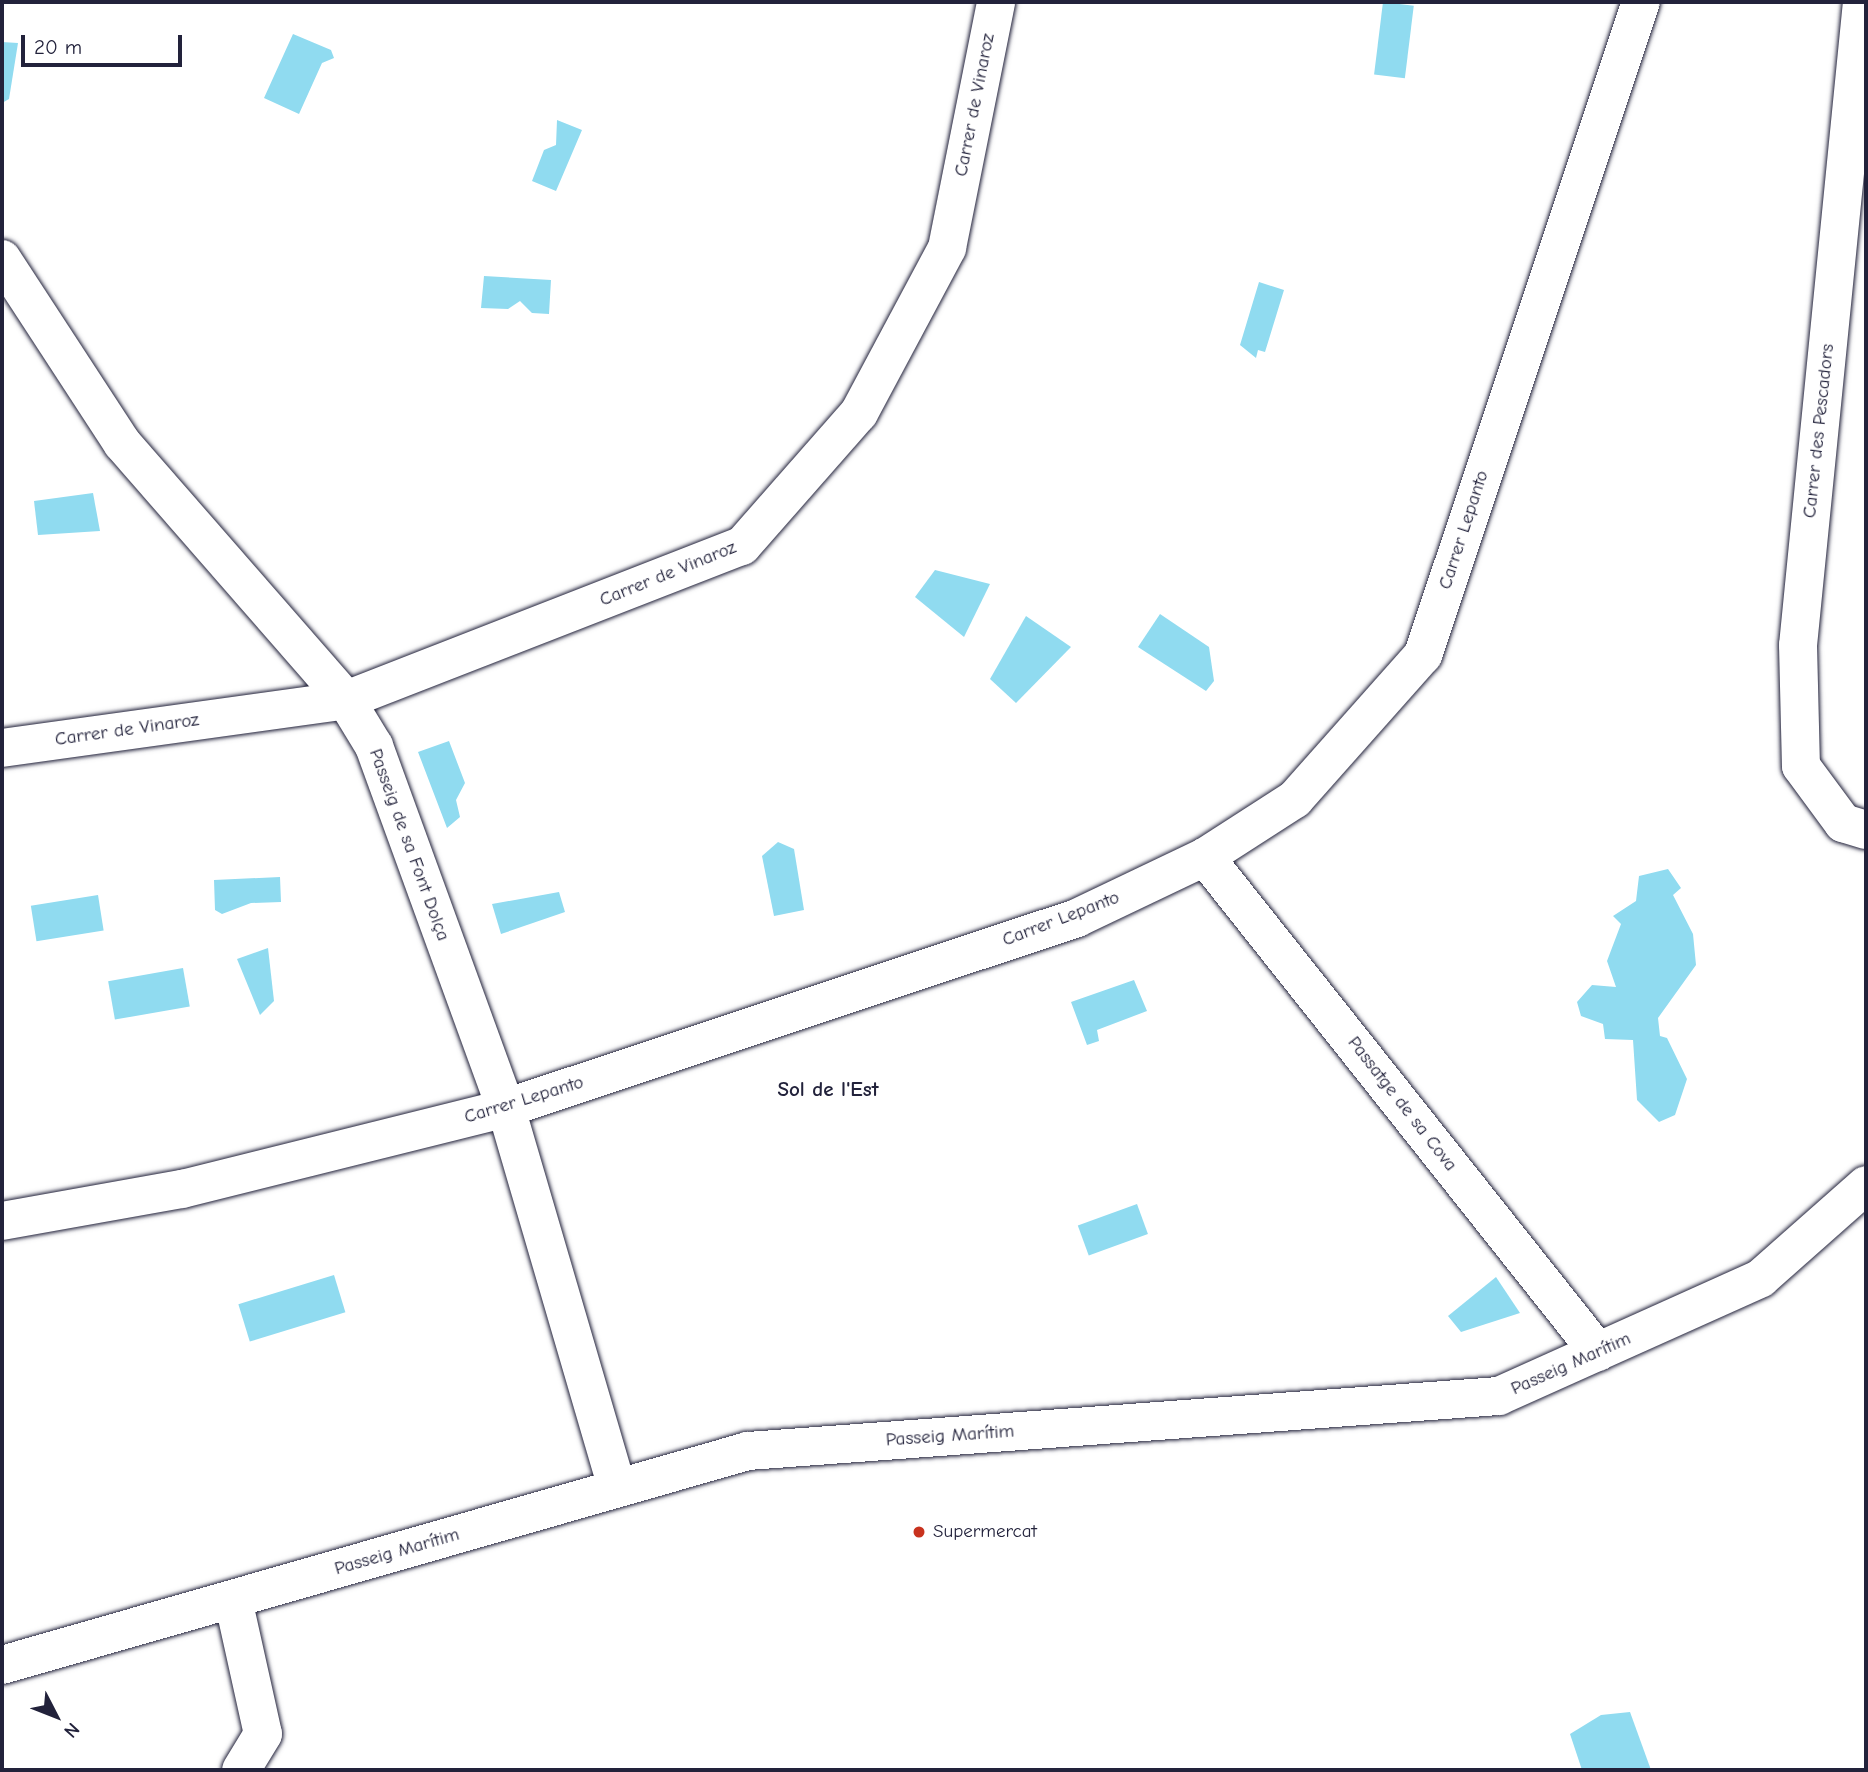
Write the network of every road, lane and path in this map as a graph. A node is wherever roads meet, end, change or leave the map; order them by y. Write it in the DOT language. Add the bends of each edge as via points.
graph roads {
  1 [pos="996,2"];
  2 [pos="1641,2"];
  3 [pos="1862,2"];
  4 [pos="2,259"];
  5 [pos="346,700"];
  6 [pos="2,748"];
  7 [pos="1866,830"];
  8 [pos="1205,857"];
  9 [pos="506,1108"];
  10 [pos="1866,1185"];
  11 [pos="2,1221"];
  12 [pos="1598,1352"];
  13 [pos="617,1488"];
  14 [pos="233,1599"];
  15 [pos="2,1665"];
  16 [pos="241,1770"];
  1 -- 5 [label="street, Carrer de Vinaroz" via="947,248 859,413 742,546"];
  2 -- 8 [label="street, Carrer Lepanto" via="1423,655 1295,799"];
  3 -- 7 [label="street, Carrer des Pescadors" via="1798,645 1801,766 1843,823"];
  4 -- 5 [label="street, Passeig de sa Font Dolça" via="122,443"];
  5 -- 6 [label="street, Carrer de Vinaroz"];
  5 -- 9 [label="street, Passeig de sa Font Dolça" via="374,746"];
  8 -- 9 [label="street, Carrer Lepanto" via="1077,918"];
  8 -- 12 [label="street, Passatge de sa Cova"];
  9 -- 11 [label="street, Carrer Lepanto" via="182,1189"];
  9 -- 13 [label="street, Passeig de sa Font Dolça"];
  10 -- 12 [label="street, Passeig Marítim" via="1761,1278"];
  12 -- 13 [label="street, Passeig Marítim" via="1499,1396 748,1451"];
  13 -- 14 [label="street, Passeig Marítim"];
  14 -- 15 [label="street, Passeig Marítim"];
  14 -- 16 [label="street" via="263,1734"];
}
